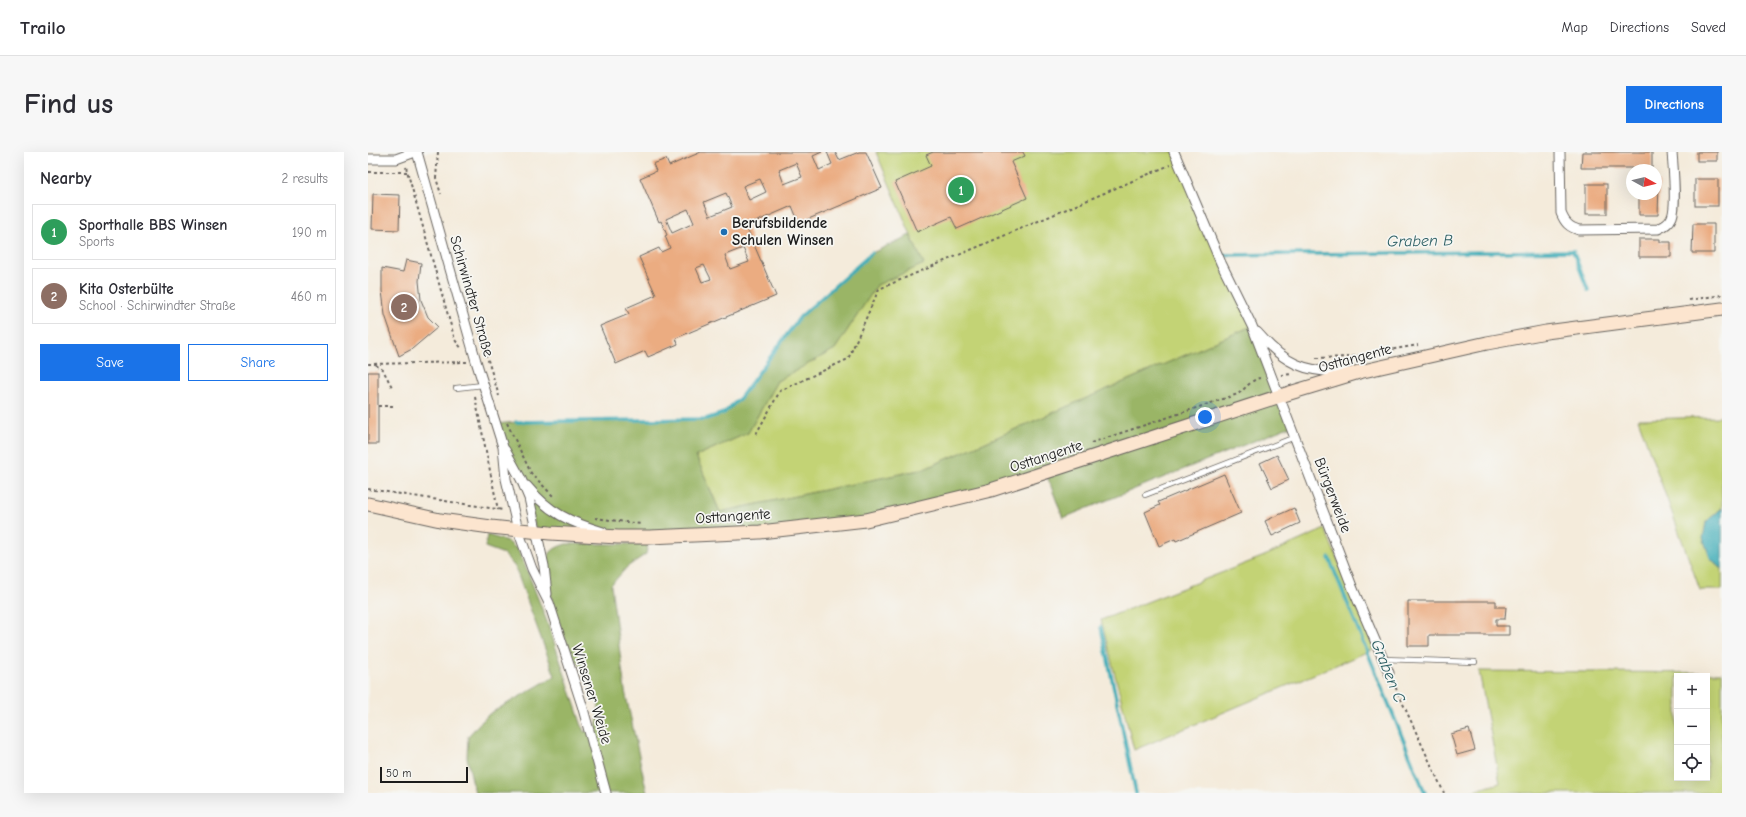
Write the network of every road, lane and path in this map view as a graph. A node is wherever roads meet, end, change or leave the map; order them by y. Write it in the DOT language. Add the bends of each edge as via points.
graph roads {
  1 [pos="416,152"];
  2 [pos="438,152"];
  3 [pos="1174,152"];
  4 [pos="1560,152"];
  5 [pos="1672,152"];
  6 [pos="403,156"];
  7 [pos="368,159"];
  8 [pos="1178,162"];
  9 [pos="368,172"];
  10 [pos="407,172"];
  11 [pos="442,200"];
  12 [pos="1722,295"];
  13 [pos="1684,300"];
  14 [pos="1722,309"];
  15 [pos="1252,326"];
  16 [pos="478,327"];
  17 [pos="1420,344"];
  18 [pos="466,354"];
  19 [pos="1314,358"];
  20 [pos="472,362"];
  21 [pos="368,364"];
  22 [pos="376,364"];
  23 [pos="1297,365"];
  24 [pos="1359,372"];
  25 [pos="1272,375"];
  26 [pos="483,385"];
  27 [pos="473,386"];
  28 [pos="392,387"];
  29 [pos="456,388"];
  30 [pos="1280,396"];
  31 [pos="501,401"];
  32 [pos="378,406"];
  33 [pos="394,406"];
  34 [pos="506,421"];
  35 [pos="756,434"];
  36 [pos="1295,437"];
  37 [pos="1090,444"];
  38 [pos="503,447"];
  39 [pos="521,479"];
  40 [pos="368,489"];
  41 [pos="1145,495"];
  42 [pos="368,504"];
  43 [pos="498,510"];
  44 [pos="513,510"];
  45 [pos="552,510"];
  46 [pos="588,517"];
  47 [pos="643,524"];
  48 [pos="518,530"];
  49 [pos="536,532"];
  50 [pos="618,537"];
  51 [pos="549,603"];
  52 [pos="1383,659"];
  53 [pos="1475,662"];
  54 [pos="1390,673"];
  55 [pos="606,793"];
  56 [pos="1444,793"];
  1 -- 6 [label="street"];
  1 -- 20 [label="street, Schirwindter Straße"];
  2 -- 11 [label="path" via="436,178"];
  3 -- 8 [label="street, Bürgerweide"];
  4 -- 5 [label="street" via="1562,213 1565,222 1571,228 1579,230 1658,229 1666,225 1672,217 1674,207"];
  6 -- 7 [label="street" via="396,159"];
  6 -- 10 [label="path"];
  8 -- 15 [label="street, Bürgerweide" via="1221,263"];
  8 -- 35 [label="path" via="879,289 848,359 780,391"];
  9 -- 10 [label="path"];
  10 -- 18 [label="path" via="455,340"];
  12 -- 13 [label="path"];
  14 -- 24 [label="main road, Osttangente" via="1546,332"];
  15 -- 23 [label="street, Bürgerweide" via="1269,346 1283,358"];
  15 -- 25 [label="street, Bürgerweide"];
  16 -- 31 [label="path"];
  17 -- 19 [label="path" via="1350,357"];
  20 -- 22 [label="path"];
  20 -- 26 [label="street, Schirwindter Straße"];
  20 -- 27 [label="path"];
  21 -- 22 [label="path"];
  22 -- 28 [label="path" via="383,370"];
  23 -- 24 [label="street, Bürgerweide" via="1332,373"];
  23 -- 25 [label="path" via="1296,372 1292,374"];
  24 -- 30 [label="main road, Osttangente"];
  25 -- 30 [label="street, Bürgerweide"];
  25 -- 37 [label="path" via="1256,379 1238,394"];
  26 -- 27 [label="lane"];
  26 -- 38 [label="street, Schirwindter Straße"];
  27 -- 29 [label="lane"];
  27 -- 43 [label="path"];
  30 -- 36 [label="street, Bürgerweide"];
  30 -- 50 [label="main road, Osttangente" via="990,490 866,520 760,532"];
  32 -- 33 [label="path"];
  34 -- 45 [label="path" via="531,473 558,502"];
  36 -- 41 [label="lane"];
  36 -- 52 [label="street, Bürgerweide"];
  38 -- 39 [label="street, Schirwindter Straße"];
  38 -- 44 [label="street, Schirwindter Straße" via="506,479"];
  39 -- 45 [label="street, Schirwindter Straße" via="534,495"];
  39 -- 49 [label="street, Schirwindter Straße" via="529,498"];
  40 -- 43 [label="path"];
  42 -- 48 [label="main road, Osttangente" via="440,520"];
  43 -- 44 [label="path"];
  44 -- 48 [label="street, Schirwindter Straße"];
  45 -- 50 [label="street, Schirwindter Straße" via="574,524"];
  46 -- 47 [label="path"];
  48 -- 49 [label="main road, Osttangente"];
  48 -- 51 [label="street, Winsener Weide" via="532,569"];
  49 -- 50 [label="main road, Osttangente"];
  49 -- 51 [label="street, Winsener Weide"];
  51 -- 55 [label="street, Winsener Weide" via="582,705"];
  52 -- 53 [label="lane"];
  52 -- 54 [label="street, Bürgerweide"];
  54 -- 56 [label="path"];
}
